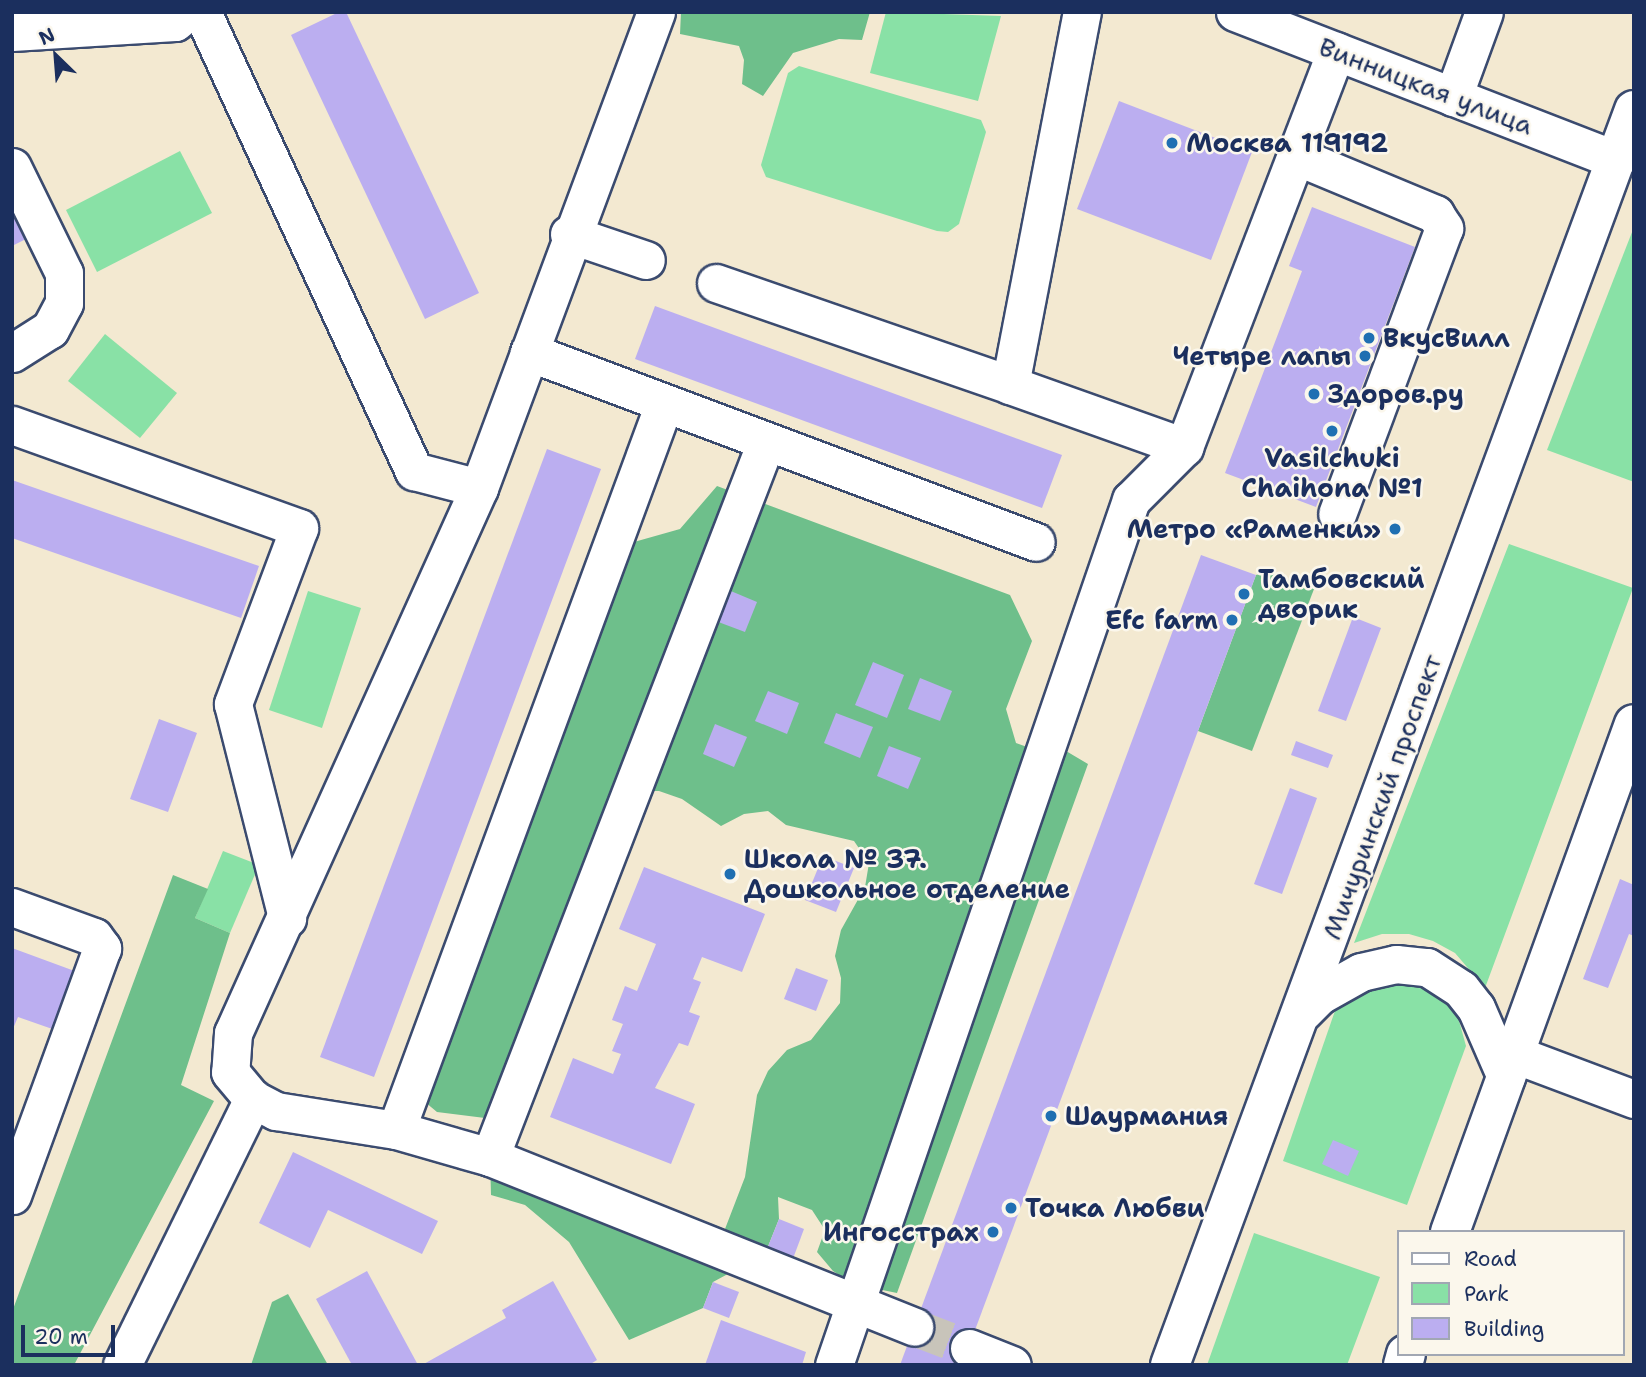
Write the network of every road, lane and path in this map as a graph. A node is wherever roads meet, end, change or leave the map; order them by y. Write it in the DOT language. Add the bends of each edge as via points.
graph roads {
  1 [pos="187,12"];
  2 [pos="202,12"];
  3 [pos="656,12"];
  4 [pos="1082,12"];
  5 [pos="1235,12"];
  6 [pos="1484,12"];
  7 [pos="12,32"];
  8 [pos="1336,51"];
  9 [pos="1453,97"];
  10 [pos="1634,110"];
  11 [pos="1296,156"];
  12 [pos="1616,160"];
  13 [pos="12,167"];
  14 [pos="569,234"];
  15 [pos="646,260"];
  16 [pos="716,282"];
  17 [pos="530,352"];
  18 [pos="12,353"];
  19 [pos="1010,385"];
  20 [pos="664,404"];
  21 [pos="12,425"];
  22 [pos="766,442"];
  23 [pos="1184,447"];
  24 [pos="479,488"];
  25 [pos="1337,514"];
  26 [pos="1036,542"];
  27 [pos="1630,746"];
  28 [pos="12,907"];
  29 [pos="287,918"];
  30 [pos="1303,1012"];
  31 [pos="1510,1065"];
  32 [pos="253,1099"];
  33 [pos="1634,1099"];
  34 [pos="396,1130"];
  35 [pos="490,1157"];
  36 [pos="12,1195"];
  37 [pos="1452,1230"];
  38 [pos="857,1306"];
  39 [pos="914,1327"];
  40 [pos="969,1348"];
  41 [pos="122,1365"];
  42 [pos="834,1365"];
  43 [pos="1012,1365"];
  44 [pos="1170,1365"];
  1 -- 7 [label="street" via="176,22"];
  2 -- 24 [label="street" via="414,471"];
  3 -- 14 [label="street"];
  4 -- 19 [label="street"];
  5 -- 8 [label="street, Винницкая улица"];
  6 -- 9 [label="street"];
  8 -- 9 [label="street, Винницкая улица"];
  8 -- 11 [label="street"];
  9 -- 12 [label="street, Винницкая улица"];
  10 -- 12 [label="main road, Мичуринский проспект"];
  11 -- 23 [label="street"];
  11 -- 25 [label="street" via="1435,214 1444,229"];
  12 -- 30 [label="main road, Мичуринский проспект"];
  13 -- 18 [label="street" via="64,273 64,303 50,329"];
  14 -- 15 [label="street"];
  14 -- 17 [label="street"];
  16 -- 19 [label="street"];
  17 -- 20 [label="street"];
  17 -- 24 [label="street"];
  19 -- 23 [label="street"];
  20 -- 22 [label="street"];
  20 -- 34 [label="street"];
  21 -- 29 [label="street" via="299,528 233,704"];
  22 -- 26 [label="street"];
  22 -- 35 [label="street"];
  23 -- 38 [label="street" via="1131,500"];
  24 -- 29 [label="street"];
  27 -- 31 [label="main road"];
  28 -- 36 [label="street" via="94,937 102,948"];
  29 -- 32 [label="street" via="233,1033 230,1072"];
  30 -- 31 [label="street" via="1320,995 1361,972 1396,964 1427,967 1461,989"];
  30 -- 44 [label="main road, Мичуринский проспект"];
  31 -- 33 [label="street"];
  31 -- 37 [label="main road"];
  32 -- 34 [label="street" via="276,1111"];
  32 -- 41 [label="street"];
  34 -- 35 [label="street"];
  35 -- 38 [label="street"];
  38 -- 39 [label="street"];
  38 -- 42 [label="street"];
  40 -- 43 [label="street"];
}
